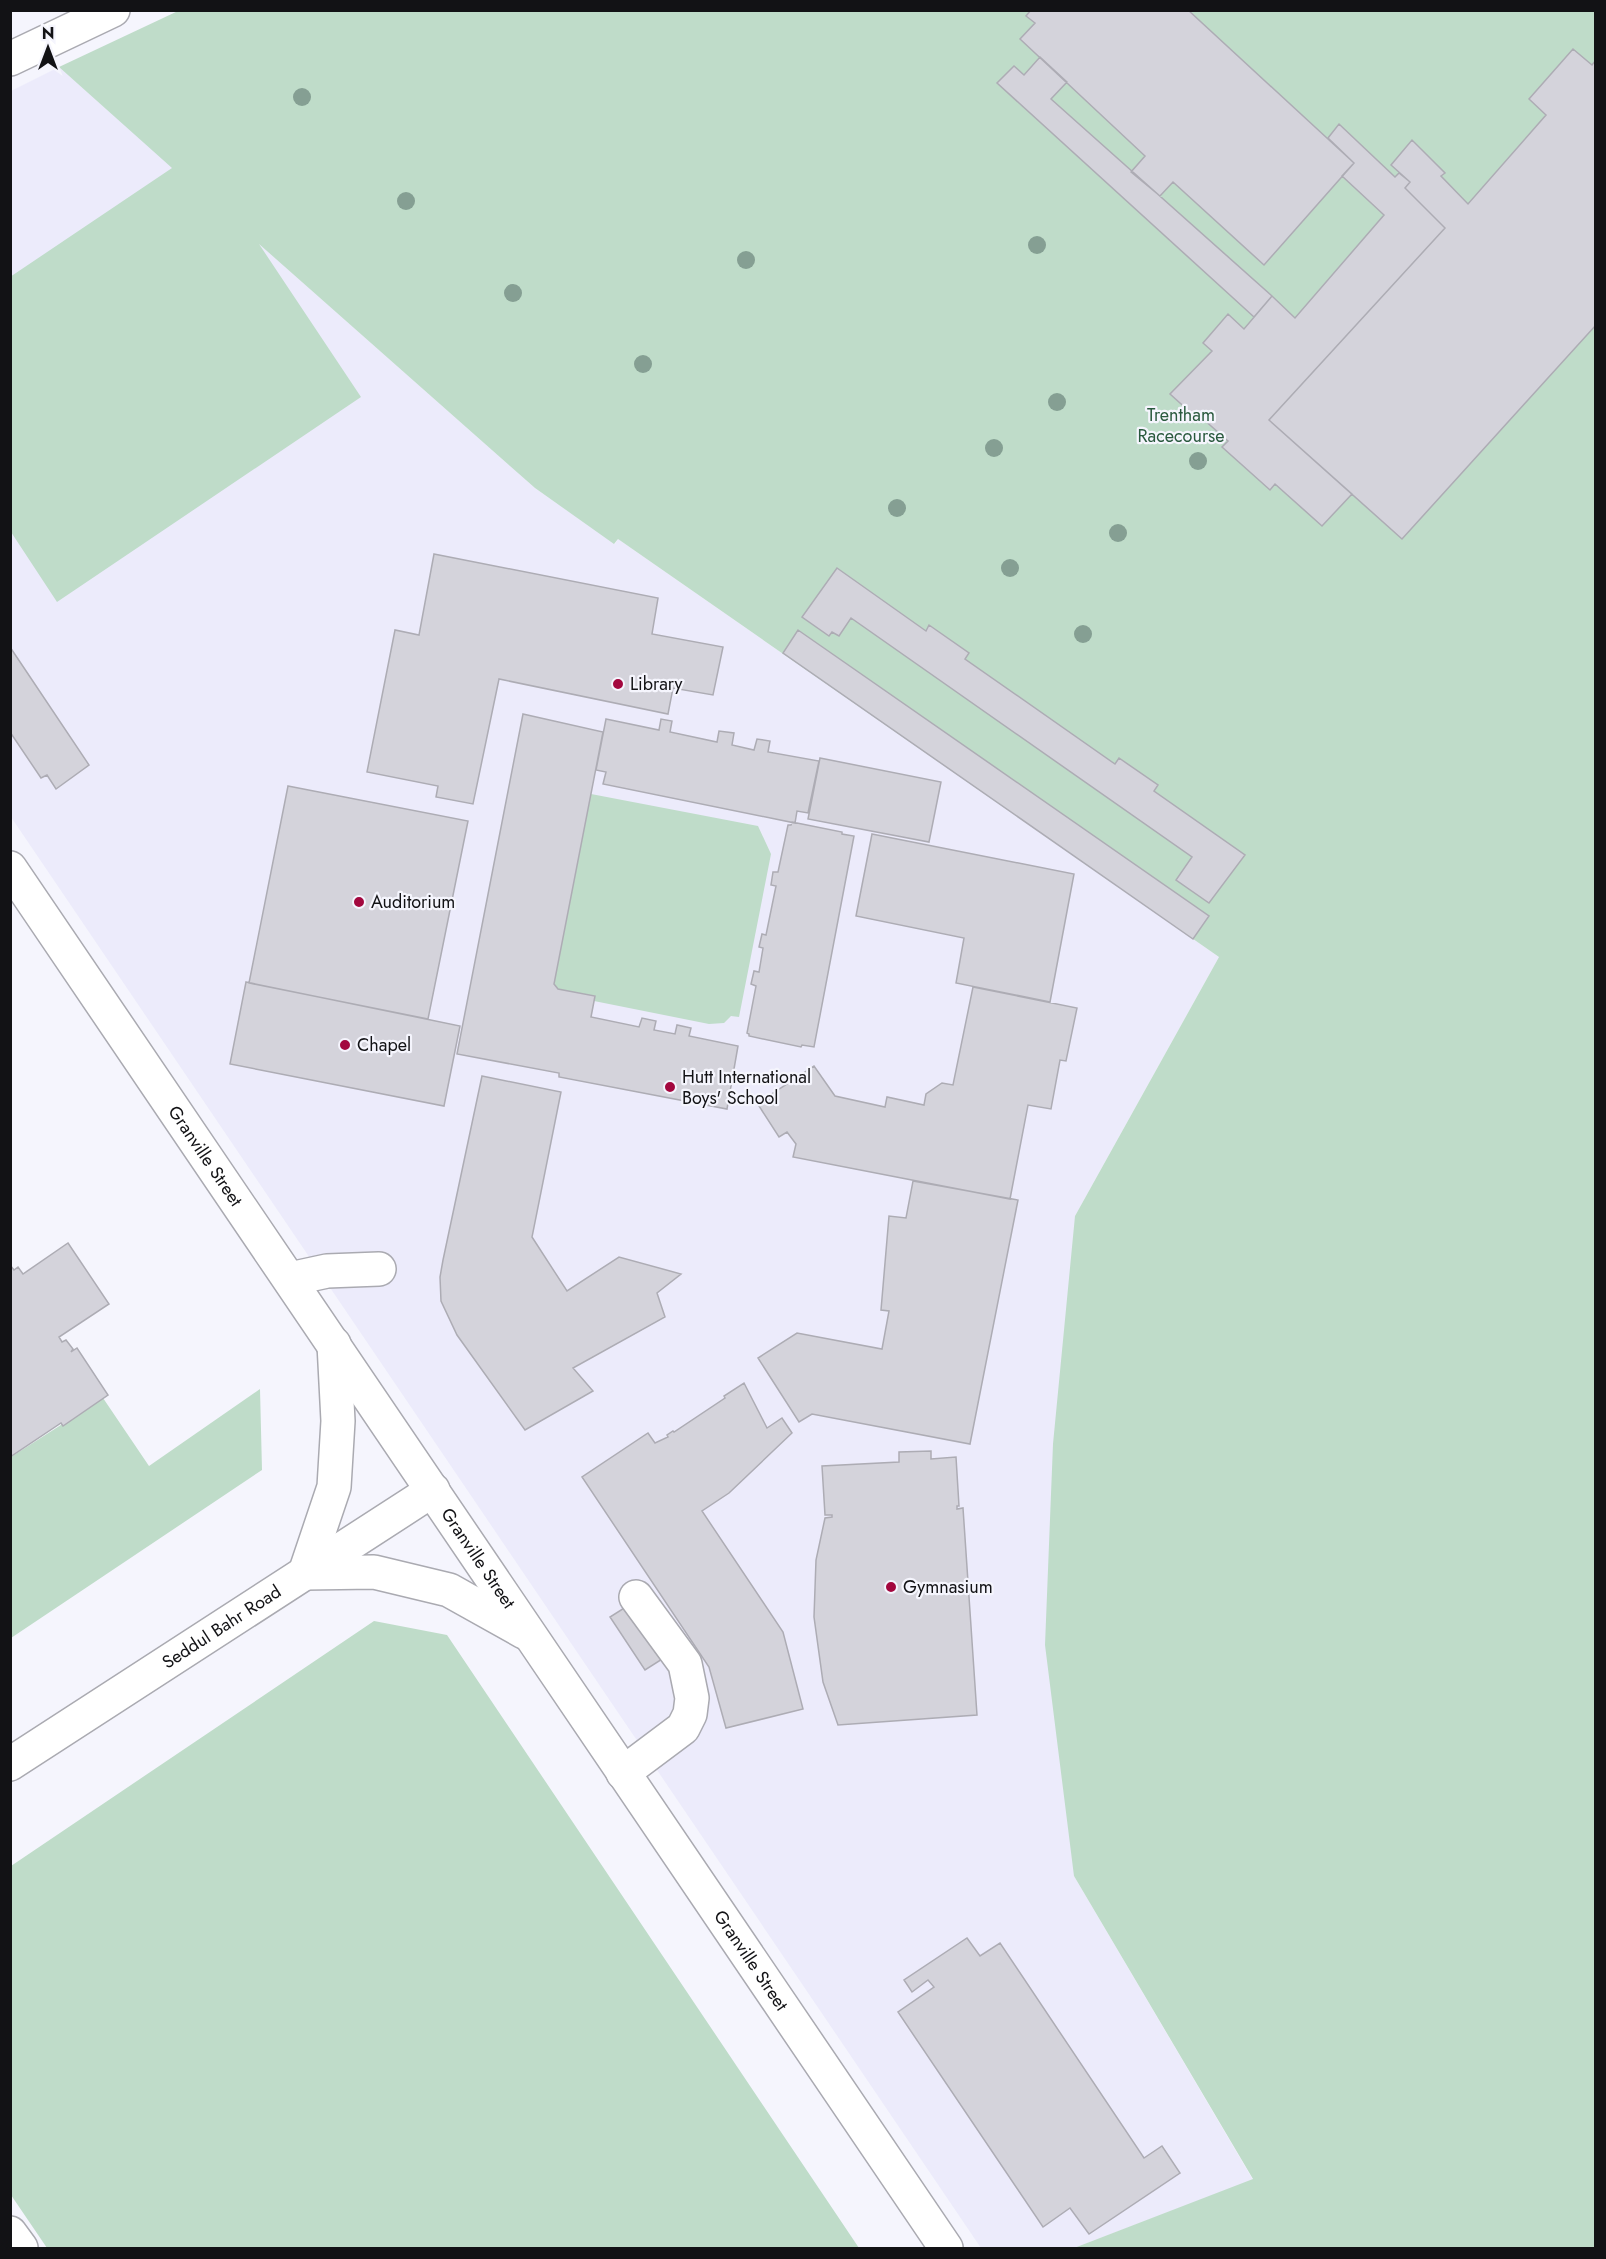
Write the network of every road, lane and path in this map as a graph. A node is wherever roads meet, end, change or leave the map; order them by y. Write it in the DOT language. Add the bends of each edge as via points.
graph roads {
  1 [pos="113,10"];
  2 [pos="10,59"];
  3 [pos="10,868"];
  4 [pos="380,1269"];
  5 [pos="290,1279"];
  6 [pos="334,1344"];
  7 [pos="433,1490"];
  8 [pos="305,1573"];
  9 [pos="636,1597"];
  10 [pos="531,1636"];
  11 [pos="10,1764"];
  12 [pos="623,1773"];
  13 [pos="10,2234"];
  14 [pos="21,2248"];
  15 [pos="946,2248"];
  1 -- 2 [label="street"];
  3 -- 5 [label="street, Granville Street"];
  4 -- 5 [label="street" via="327,1271"];
  5 -- 6 [label="street, Granville Street"];
  6 -- 7 [label="street, Granville Street"];
  6 -- 8 [label="street" via="338,1421 334,1487"];
  7 -- 8 [label="street, Seddul Bahr Road"];
  7 -- 10 [label="street, Granville Street"];
  8 -- 10 [label="street" via="374,1572 449,1590"];
  8 -- 11 [label="street, Seddul Bahr Road"];
  9 -- 12 [label="street" via="685,1665 692,1698 683,1728"];
  10 -- 12 [label="street, Granville Street"];
  12 -- 15 [label="street, Granville Street"];
  13 -- 14 [label="street"];
}
